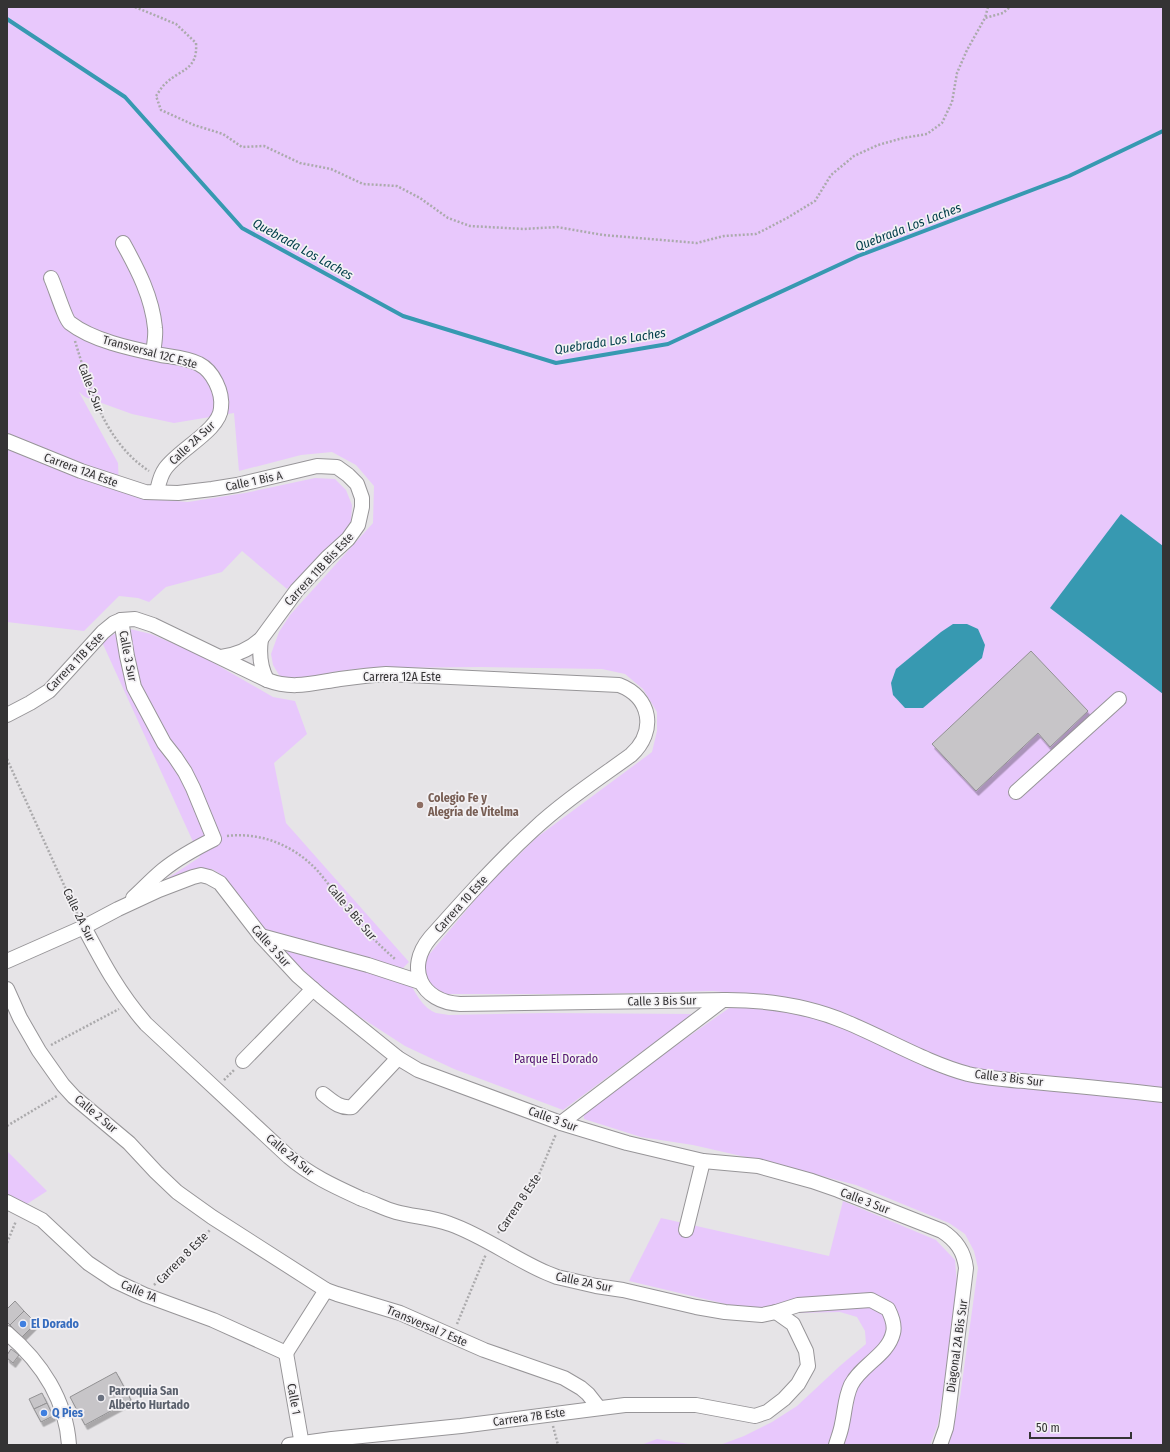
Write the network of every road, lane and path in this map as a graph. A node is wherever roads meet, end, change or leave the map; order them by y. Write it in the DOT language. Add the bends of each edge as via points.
graph roads {
  1 [pos="135,7"];
  2 [pos="988,7"];
  3 [pos="1010,7"];
  4 [pos="985,18"];
  5 [pos="123,243"];
  6 [pos="51,278"];
  7 [pos="69,322"];
  8 [pos="153,353"];
  9 [pos="210,371"];
  10 [pos="7,441"];
  11 [pos="348,475"];
  12 [pos="158,485"];
  13 [pos="121,620"];
  14 [pos="260,638"];
  15 [pos="221,657"];
  16 [pos="267,680"];
  17 [pos="1119,699"];
  18 [pos="7,716"];
  19 [pos="647,726"];
  20 [pos="7,759"];
  21 [pos="1016,792"];
  22 [pos="214,839"];
  23 [pos="118,909"];
  24 [pos="84,927"];
  25 [pos="261,936"];
  26 [pos="7,961"];
  27 [pos="399,963"];
  28 [pos="420,982"];
  29 [pos="7,989"];
  30 [pos="314,990"];
  31 [pos="724,1000"];
  32 [pos="128,1004"];
  33 [pos="39,1051"];
  34 [pos="398,1058"];
  35 [pos="243,1061"];
  36 [pos="216,1088"];
  37 [pos="68,1089"];
  38 [pos="323,1094"];
  39 [pos="1163,1095"];
  40 [pos="561,1122"];
  41 [pos="7,1126"];
  42 [pos="704,1161"];
  43 [pos="7,1202"];
  44 [pos="20,1209"];
  45 [pos="216,1219"];
  46 [pos="686,1230"];
  47 [pos="7,1243"];
  48 [pos="491,1244"];
  49 [pos="959,1246"];
  50 [pos="326,1290"];
  51 [pos="145,1295"];
  52 [pos="776,1312"];
  53 [pos="7,1332"];
  54 [pos="452,1337"];
  55 [pos="286,1353"];
  56 [pos="599,1408"];
  57 [pos="550,1415"];
  58 [pos="298,1444"];
  59 [pos="69,1445"];
  60 [pos="558,1445"];
  61 [pos="836,1445"];
  62 [pos="940,1445"];
  1 -- 4 [label="path" via="176,24 196,43 197,54 187,70 166,83 156,96 162,110 194,125 223,134 242,147 264,146 300,163 331,169 363,184 397,186 420,198 448,218 470,226 557,228 603,235 697,243 724,236 756,234 815,201 832,175 854,156 878,145 927,134 942,123 952,102 957,73"];
  2 -- 4 [label="path"];
  3 -- 4 [label="path" via="1003,13"];
  5 -- 8 [label="street" via="148,294 155,330"];
  6 -- 7 [label="street"];
  7 -- 8 [label="street, Transversal 12C Este" via="113,343"];
  7 -- 12 [label="path, Calle 2 Sur" via="88,383 104,422 120,446"];
  8 -- 9 [label="street, Transversal 12C Este" via="194,361"];
  9 -- 12 [label="street, Calle 2A Sur" via="220,392 222,408 218,417 214,425 165,468"];
  10 -- 12 [label="street, Carrera 12A Este" via="81,471 138,490 145,492"];
  11 -- 12 [label="street, Calle 1 Bis A" via="336,467 317,466 237,485 178,493"];
  11 -- 14 [label="street, Carrera 11B Bis Este" via="357,484 362,498 358,524 348,539 298,590"];
  13 -- 15 [label="street, Carrera 12A Este" via="142,620"];
  13 -- 18 [label="street, Carrera 11B Este" via="103,632 62,678 44,694"];
  13 -- 22 [label="street, Calle 3 Sur" via="134,687 164,744 194,788"];
  14 -- 15 [label="street, Carrera 11B Bis Este" via="243,652"];
  14 -- 16 [label="street" via="260,658"];
  15 -- 16 [label="street, Carrera 12A Este"];
  16 -- 19 [label="street, Carrera 12A Este" via="302,686 386,674 612,684 630,690 640,700 646,712"];
  17 -- 21 [label="street"];
  19 -- 28 [label="street, Carrera 10 Este" via="644,739 636,750 534,829 493,869 430,938 422,949 418,962"];
  20 -- 24 [label="path, Calle 2A Sur"];
  22 -- 23 [label="street" via="174,861"];
  22 -- 27 [label="path, Calle 3 Bis Sur" via="236,835 258,836 279,843 298,855 316,870 362,926"];
  23 -- 24 [label="street"];
  23 -- 25 [label="street, Calle 3 Sur" via="193,876 201,875 220,883"];
  24 -- 26 [label="street"];
  24 -- 32 [label="street, Calle 2A Sur"];
  25 -- 28 [label="street"];
  25 -- 30 [label="street, Calle 3 Sur"];
  28 -- 31 [label="street, Calle 3 Bis Sur" via="431,994 452,1004"];
  29 -- 33 [label="street, Calle 2 Sur"];
  30 -- 34 [label="street, Calle 3 Sur"];
  30 -- 35 [label="street"];
  31 -- 39 [label="street, Calle 3 Bis Sur" via="776,1003 825,1014 967,1074"];
  31 -- 40 [label="street"];
  32 -- 33 [label="path"];
  32 -- 36 [label="street, Calle 2A Sur" via="146,1024"];
  33 -- 37 [label="street, Calle 2 Sur"];
  34 -- 38 [label="street" via="352,1107 340,1107"];
  34 -- 40 [label="street, Calle 3 Sur" via="418,1070"];
  35 -- 36 [label="path"];
  36 -- 48 [label="street, Calle 2A Sur" via="289,1157 322,1180 398,1213 450,1224"];
  37 -- 41 [label="path"];
  37 -- 45 [label="street, Calle 2 Sur" via="86,1107 115,1129 166,1183"];
  40 -- 42 [label="street, Calle 3 Sur" via="628,1144"];
  40 -- 48 [label="path, Carrera 8 Este" via="538,1177"];
  42 -- 46 [label="street"];
  42 -- 49 [label="street, Calle 3 Sur" via="758,1166 812,1181 942,1231"];
  43 -- 44 [label="street, Calle 1A"];
  44 -- 47 [label="path"];
  44 -- 51 [label="street, Calle 1A" via="42,1220 75,1252 101,1272"];
  45 -- 50 [label="street, Transversal 7 Este"];
  45 -- 51 [label="path, Carrera 8 Este"];
  48 -- 52 [label="street, Calle 2A Sur" via="538,1269 568,1280 724,1312 762,1315"];
  48 -- 54 [label="path, Carrera 8 Este"];
  49 -- 62 [label="street, Diagonal 2A Bis Sur" via="965,1260 966,1275 947,1422"];
  50 -- 54 [label="street, Transversal 7 Este" via="400,1313"];
  50 -- 55 [label="street"];
  51 -- 55 [label="street, Calle 1A" via="213,1320"];
  52 -- 56 [label="street, Carrera 7B Este" via="793,1324 806,1351 808,1366 798,1384 767,1412 755,1416 696,1405 625,1405"];
  52 -- 61 [label="street, Calle 2A Sur" via="798,1305 871,1300 888,1309 894,1332 887,1347 865,1367 852,1385 844,1406"];
  53 -- 59 [label="street" via="34,1359 52,1385 64,1414"];
  54 -- 56 [label="street, Transversal 7 Este" via="564,1378 581,1388"];
  55 -- 58 [label="street, Calle 1"];
  56 -- 57 [label="street, Carrera 7B Este"];
  57 -- 58 [label="street, Carrera 7B Este"];
  57 -- 60 [label="path"];
}
